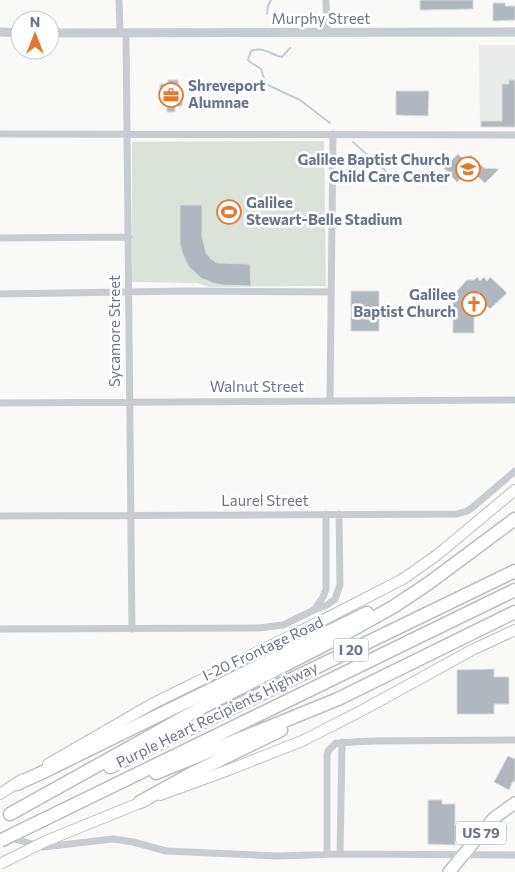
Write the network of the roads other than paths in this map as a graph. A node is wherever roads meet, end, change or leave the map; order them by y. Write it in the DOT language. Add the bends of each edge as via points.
graph roads {
  1 [pos="119,0"];
  2 [pos="326,0"];
  3 [pos="515,32"];
  4 [pos="60,33"];
  5 [pos="123,33"];
  6 [pos="326,33"];
  7 [pos="0,134"];
  8 [pos="128,134"];
  9 [pos="333,134"];
  10 [pos="515,135"];
  11 [pos="129,237"];
  12 [pos="0,238"];
  13 [pos="129,292"];
  14 [pos="331,292"];
  15 [pos="0,294"];
  16 [pos="330,400"];
  17 [pos="515,400"];
  18 [pos="129,402"];
  19 [pos="0,403"];
  20 [pos="515,471"];
  21 [pos="515,490"];
  22 [pos="326,514"];
  23 [pos="339,514"];
  24 [pos="129,515"];
  25 [pos="0,516"];
  26 [pos="515,519"];
  27 [pos="454,563"];
  28 [pos="515,571"];
  29 [pos="515,590"];
  30 [pos="314,610"];
  31 [pos="515,612"];
  32 [pos="0,629"];
  33 [pos="132,629"];
  34 [pos="515,630"];
  35 [pos="338,699"];
  36 [pos="515,740"];
  37 [pos="342,742"];
  38 [pos="17,784"];
  39 [pos="0,794"];
  40 [pos="140,802"];
  41 [pos="515,803"];
  42 [pos="61,811"];
  43 [pos="5,817"];
  44 [pos="0,835"];
  45 [pos="0,841"];
  46 [pos="328,854"];
  47 [pos="340,854"];
  48 [pos="464,854"];
  49 [pos="515,855"];
  50 [pos="0,864"];
  51 [pos="450,870"];
  1 -- 5 [label="street, Sycamore Street"];
  2 -- 6 [label="street"];
  3 -- 6 [label="street, Murphy Street"];
  4 -- 5 [label="street, Murphy Street"];
  5 -- 6 [label="street, Murphy Street"];
  5 -- 8 [label="street, Sycamore Street"];
  7 -- 8 [label="street"];
  8 -- 9 [label="street"];
  8 -- 11 [label="street, Sycamore Street"];
  9 -- 10 [label="street"];
  9 -- 14 [label="street"];
  11 -- 12 [label="street"];
  11 -- 13 [label="street, Sycamore Street"];
  13 -- 14 [label="street"];
  13 -- 15 [label="street"];
  13 -- 18 [label="street, Sycamore Street"];
  14 -- 16 [label="street"];
  16 -- 17 [label="street, Walnut Street"];
  16 -- 18 [label="street, Walnut Street"];
  18 -- 19 [label="street, Walnut Street"];
  18 -- 24 [label="street, Sycamore Street"];
  20 -- 23 [label="street, Laurel Street" via="473,507 461,513"];
  21 -- 38 [label="main road, I-20 Frontage Road" via="403,579 152,704"];
  22 -- 23 [label="street, Laurel Street"];
  22 -- 24 [label="street, Laurel Street"];
  22 -- 30 [label="street" via="326,589"];
  23 -- 30 [label="street" via="339,590 328,605"];
  24 -- 25 [label="street, Laurel Street"];
  24 -- 33 [label="street, Sycamore Street"];
  26 -- 27 [label="highway"];
  27 -- 38 [label="highway" via="381,606"];
  27 -- 43 [label="highway" via="393,607 199,708"];
  28 -- 43 [label="highway, Purple Heart Recipients Highway / I 20"];
  29 -- 42 [label="highway, Purple Heart Recipients Highway / I 20"];
  30 -- 33 [label="street" via="276,627"];
  31 -- 35 [label="highway"];
  32 -- 33 [label="street"];
  34 -- 40 [label="main road" via="302,741"];
  35 -- 40 [label="highway"];
  35 -- 42 [label="highway"];
  36 -- 37 [label="street"];
  37 -- 46 [label="street" via="332,746 327,756"];
  37 -- 47 [label="street"];
  38 -- 39 [label="main road, I-20 Frontage Road"];
  40 -- 50 [label="main road, bridge"];
  41 -- 48 [label="main road, US 79" via="494,818"];
  42 -- 45 [label="highway, Purple Heart Recipients Highway / I 20, bridge"];
  44 -- 46 [label="street" via="43,847 113,839 174,852 284,856"];
  46 -- 47 [label="street"];
  47 -- 48 [label="street"];
  48 -- 49 [label="street"];
  48 -- 51 [label="main road, US 79"];
}
